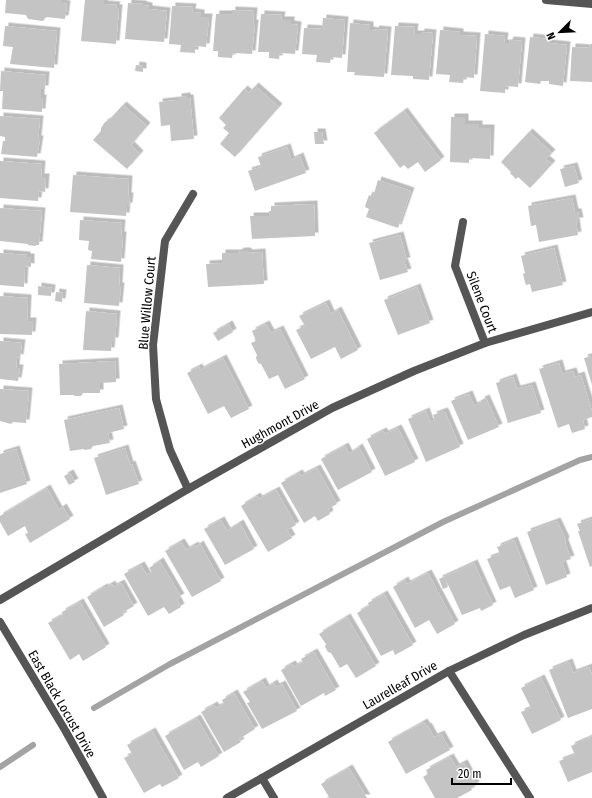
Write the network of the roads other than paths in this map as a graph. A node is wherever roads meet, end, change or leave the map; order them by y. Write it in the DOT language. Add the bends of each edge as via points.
graph roads {
  1 [pos="546,0"];
  2 [pos="592,4"];
  3 [pos="193,194"];
  4 [pos="463,222"];
  5 [pos="592,312"];
  6 [pos="484,343"];
  7 [pos="188,489"];
  8 [pos="0,600"];
  9 [pos="592,608"];
  10 [pos="0,622"];
  11 [pos="449,671"];
  12 [pos="262,778"];
  13 [pos="103,798"];
  14 [pos="227,798"];
  15 [pos="274,798"];
  16 [pos="530,798"];
  1 -- 2 [label="street"];
  3 -- 7 [label="street, Blue Willow Court" via="165,241 153,346 156,399 170,450"];
  4 -- 6 [label="street, Silene Court" via="455,266"];
  5 -- 6 [label="street, Hughmont Drive"];
  6 -- 7 [label="street, Hughmont Drive" via="332,408"];
  7 -- 8 [label="street, Hughmont Drive"];
  9 -- 11 [label="street, Laurelleaf Drive" via="524,635"];
  10 -- 13 [label="street, East Black Locust Drive"];
  11 -- 12 [label="street, Laurelleaf Drive"];
  11 -- 16 [label="street"];
  12 -- 14 [label="street, Laurelleaf Drive"];
  12 -- 15 [label="street"];
}
